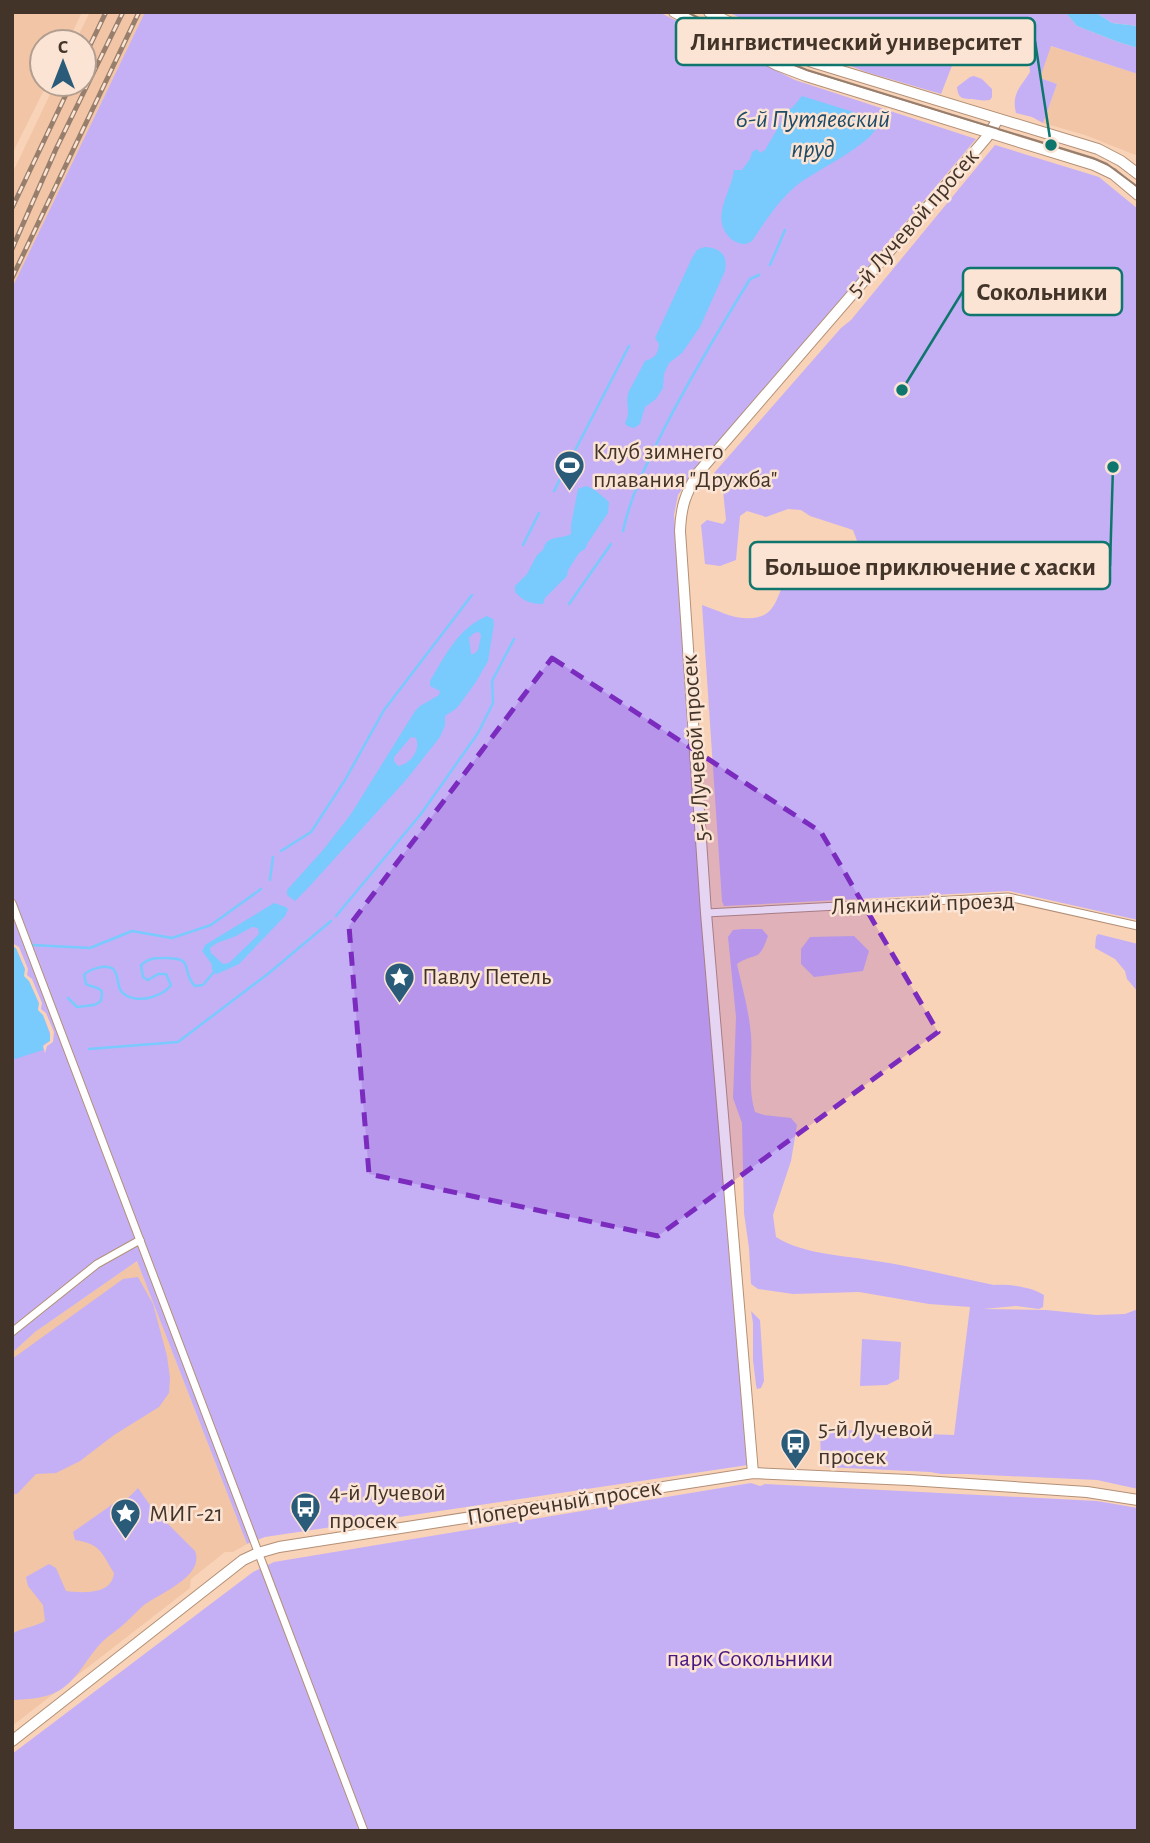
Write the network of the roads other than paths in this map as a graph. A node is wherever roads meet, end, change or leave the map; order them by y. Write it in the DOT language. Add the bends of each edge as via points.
graph roads {
  1 [pos="674,12"];
  2 [pos="709,12"];
  3 [pos="998,120"];
  4 [pos="990,132"];
  5 [pos="1138,174"];
  6 [pos="1138,195"];
  7 [pos="12,903"];
  8 [pos="706,913"];
  9 [pos="1138,926"];
  10 [pos="140,1240"];
  11 [pos="12,1332"];
  12 [pos="753,1473"];
  13 [pos="1138,1500"];
  14 [pos="258,1552"];
  15 [pos="12,1741"];
  16 [pos="364,1831"];
  1 -- 4 [label="street" via="777,65"];
  2 -- 3 [label="street" via="812,62"];
  3 -- 4 [label="street, 5-й Лучевой просек"];
  3 -- 5 [label="street" via="1098,149"];
  4 -- 6 [label="street" via="1094,165"];
  4 -- 8 [label="street, 5-й Лучевой просек" via="687,491 680,531"];
  7 -- 10 [label="street"];
  8 -- 9 [label="street, Ляминский проезд" via="1008,897"];
  8 -- 12 [label="street, 5-й Лучевой просек"];
  10 -- 11 [label="street" via="97,1264"];
  10 -- 14 [label="street"];
  12 -- 13 [label="street, Поперечный просек" via="1087,1492"];
  12 -- 14 [label="street, Поперечный просек"];
  14 -- 15 [label="street, Поперечный просек"];
  14 -- 16 [label="street"];
}
